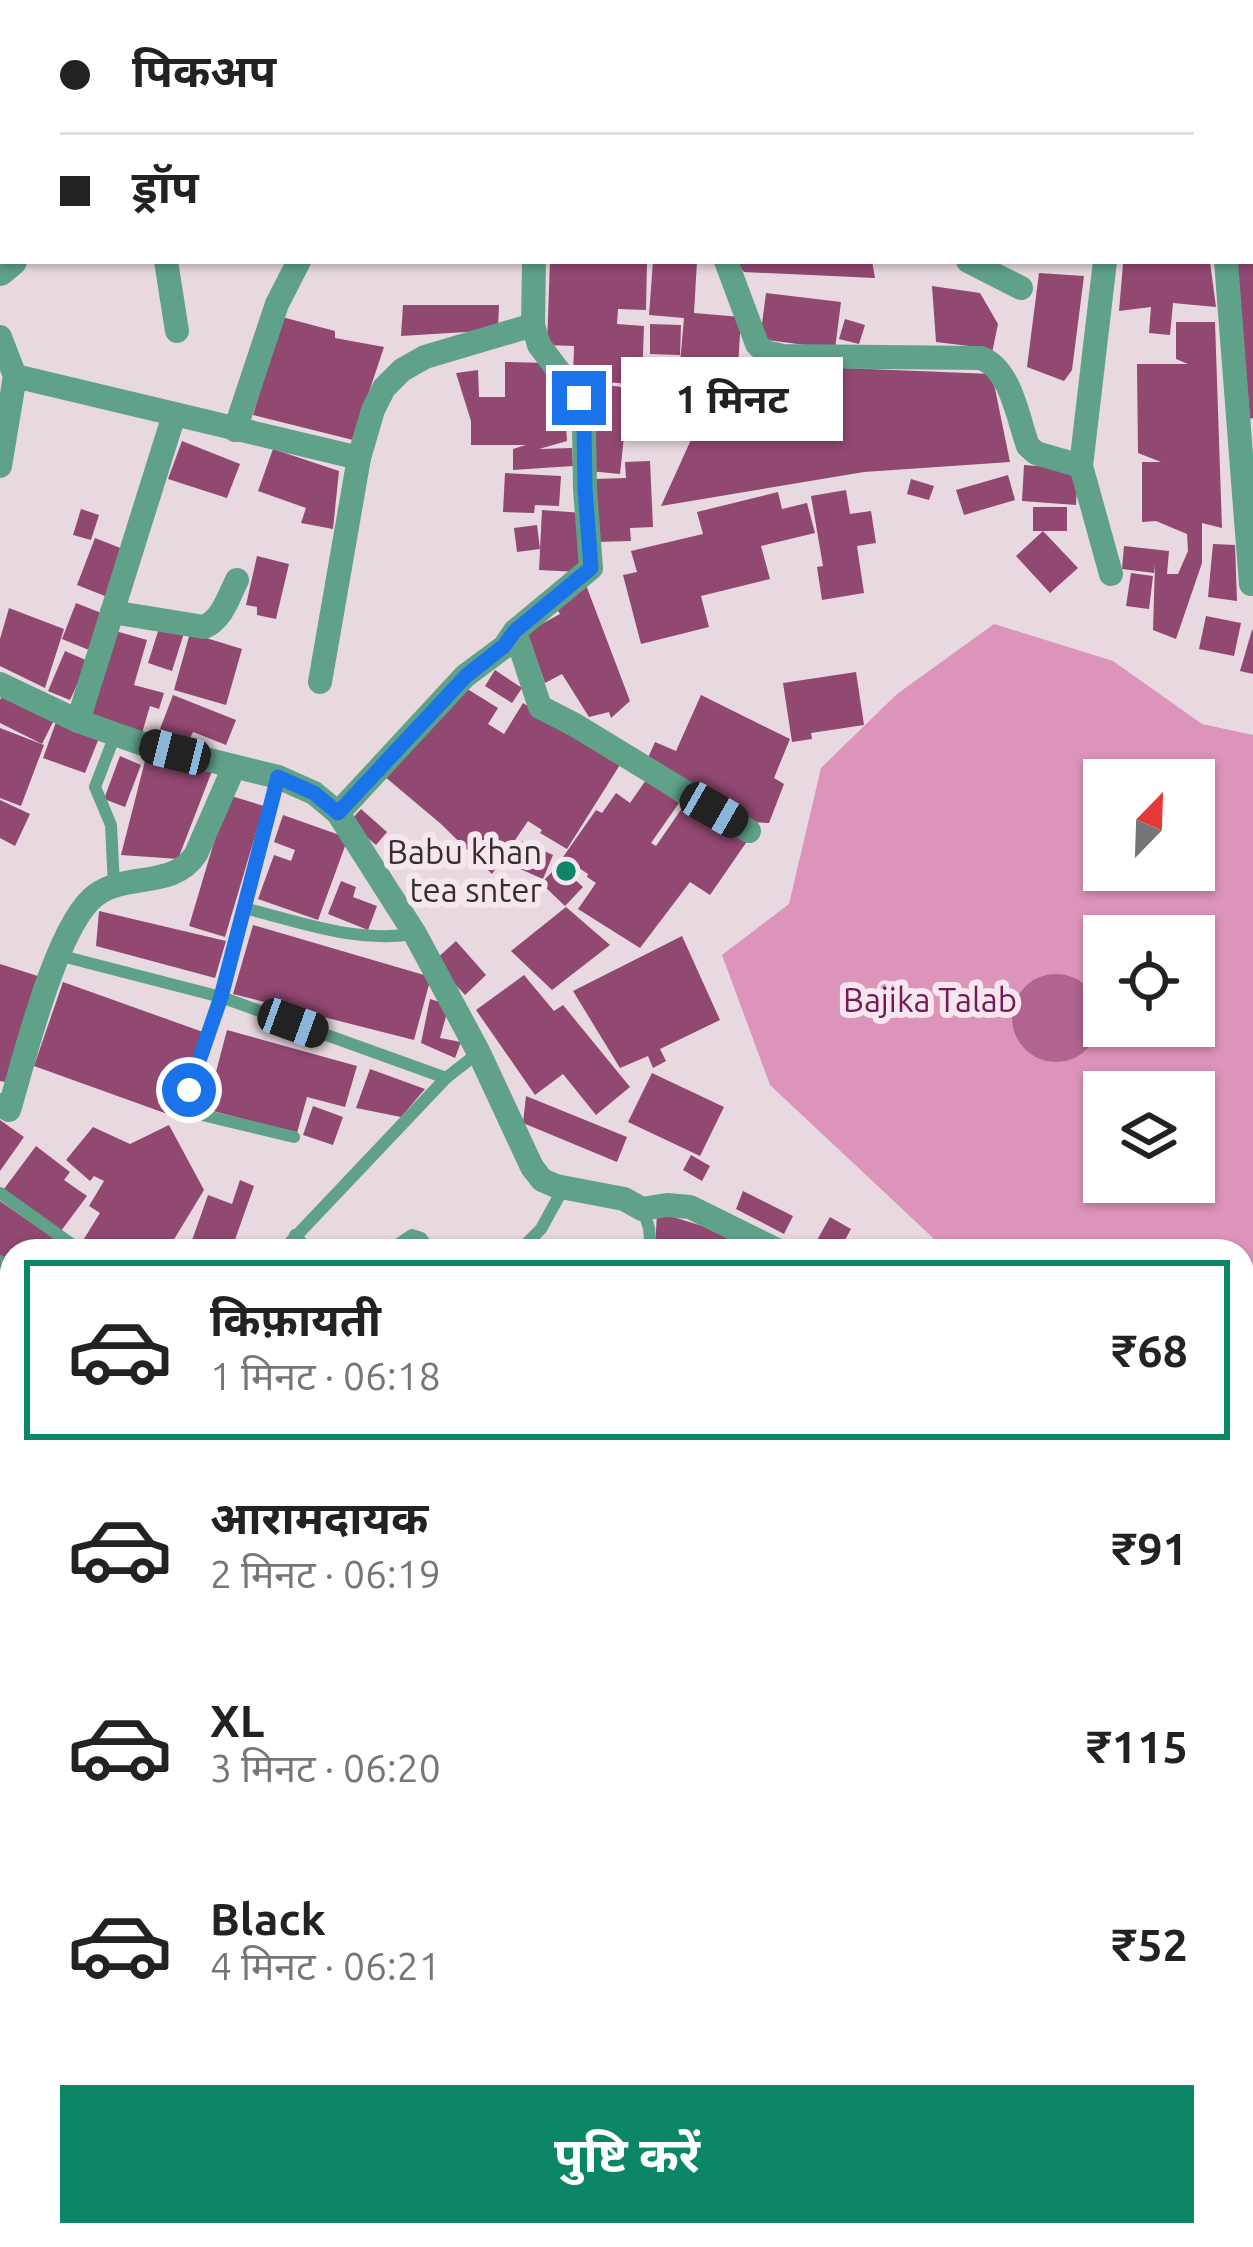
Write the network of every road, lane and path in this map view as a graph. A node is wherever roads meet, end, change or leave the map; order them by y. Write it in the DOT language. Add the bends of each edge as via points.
graph roads {
  1 [pos="166,264"];
  2 [pos="297,264"];
  3 [pos="534,264"];
  4 [pos="727,264"];
  5 [pos="974,264"];
  6 [pos="1105,264"];
  7 [pos="1226,264"];
  8 [pos="1021,288"];
  9 [pos="533,326"];
  10 [pos="177,331"];
  11 [pos="0,337"];
  12 [pos="15,376"];
  13 [pos="174,415"];
  14 [pos="235,430"];
  15 [pos="358,458"];
  16 [pos="0,466"];
  17 [pos="1081,466"];
  18 [pos="1112,574"];
  19 [pos="237,580"];
  20 [pos="1253,584"];
  21 [pos="112,612"];
  22 [pos="515,631"];
  23 [pos="320,682"];
  24 [pos="0,684"];
  25 [pos="78,721"];
  26 [pos="115,734"];
  27 [pos="235,767"];
  28 [pos="278,777"];
  29 [pos="338,813"];
  30 [pos="749,831"];
  31 [pos="114,886"];
  32 [pos="244,908"];
  33 [pos="415,934"];
  34 [pos="57,955"];
  35 [pos="221,997"];
  36 [pos="479,1053"];
  37 [pos="446,1078"];
  38 [pos="0,1105"];
  39 [pos="294,1137"];
  40 [pos="564,1187"];
  41 [pos="0,1193"];
  42 [pos="642,1209"];
  43 [pos="295,1235"];
  44 [pos="64,1239"];
  45 [pos="292,1239"];
  46 [pos="298,1239"];
  47 [pos="532,1239"];
  48 [pos="650,1239"];
  49 [pos="754,1239"];
  1 -- 10 [label="street"];
  2 -- 14 [label="street"];
  3 -- 9 [label="street"];
  4 -- 17 [label="street" via="765,352 981,358 1004,379 1028,446"];
  5 -- 8 [label="street"];
  6 -- 17 [label="street"];
  7 -- 20 [label="street"];
  9 -- 15 [label="street" via="402,370 384,388"];
  9 -- 22 [label="street" via="579,398 591,568"];
  11 -- 12 [label="street"];
  12 -- 13 [label="street"];
  12 -- 16 [label="street"];
  13 -- 14 [label="street"];
  13 -- 21 [label="street"];
  14 -- 15 [label="street"];
  15 -- 23 [label="street"];
  17 -- 18 [label="street"];
  19 -- 21 [label="street" via="204,627"];
  21 -- 25 [label="street"];
  22 -- 29 [label="street"];
  22 -- 30 [label="street" via="540,707"];
  24 -- 25 [label="street"];
  25 -- 26 [label="street"];
  26 -- 27 [label="street"];
  26 -- 31 [label="lane" via="95,787 111,825"];
  27 -- 28 [label="street"];
  27 -- 31 [label="street" via="188,866"];
  28 -- 29 [label="street"];
  28 -- 32 [label="lane"];
  29 -- 33 [label="street"];
  31 -- 34 [label="street" via="87,903"];
  32 -- 33 [label="lane" via="353,936"];
  32 -- 35 [label="lane"];
  33 -- 36 [label="street"];
  34 -- 35 [label="lane"];
  34 -- 38 [label="street" via="9,1109"];
  35 -- 37 [label="lane"];
  35 -- 39 [label="lane" via="186,1107"];
  36 -- 37 [label="lane"];
  36 -- 40 [label="street" via="532,1167"];
  37 -- 43 [label="lane"];
  40 -- 42 [label="street"];
  40 -- 47 [label="lane"];
  41 -- 44 [label="lane"];
  42 -- 48 [label="lane"];
  42 -- 49 [label="street" via="690,1208"];
  43 -- 45 [label="lane"];
  43 -- 46 [label="lane"];
}
